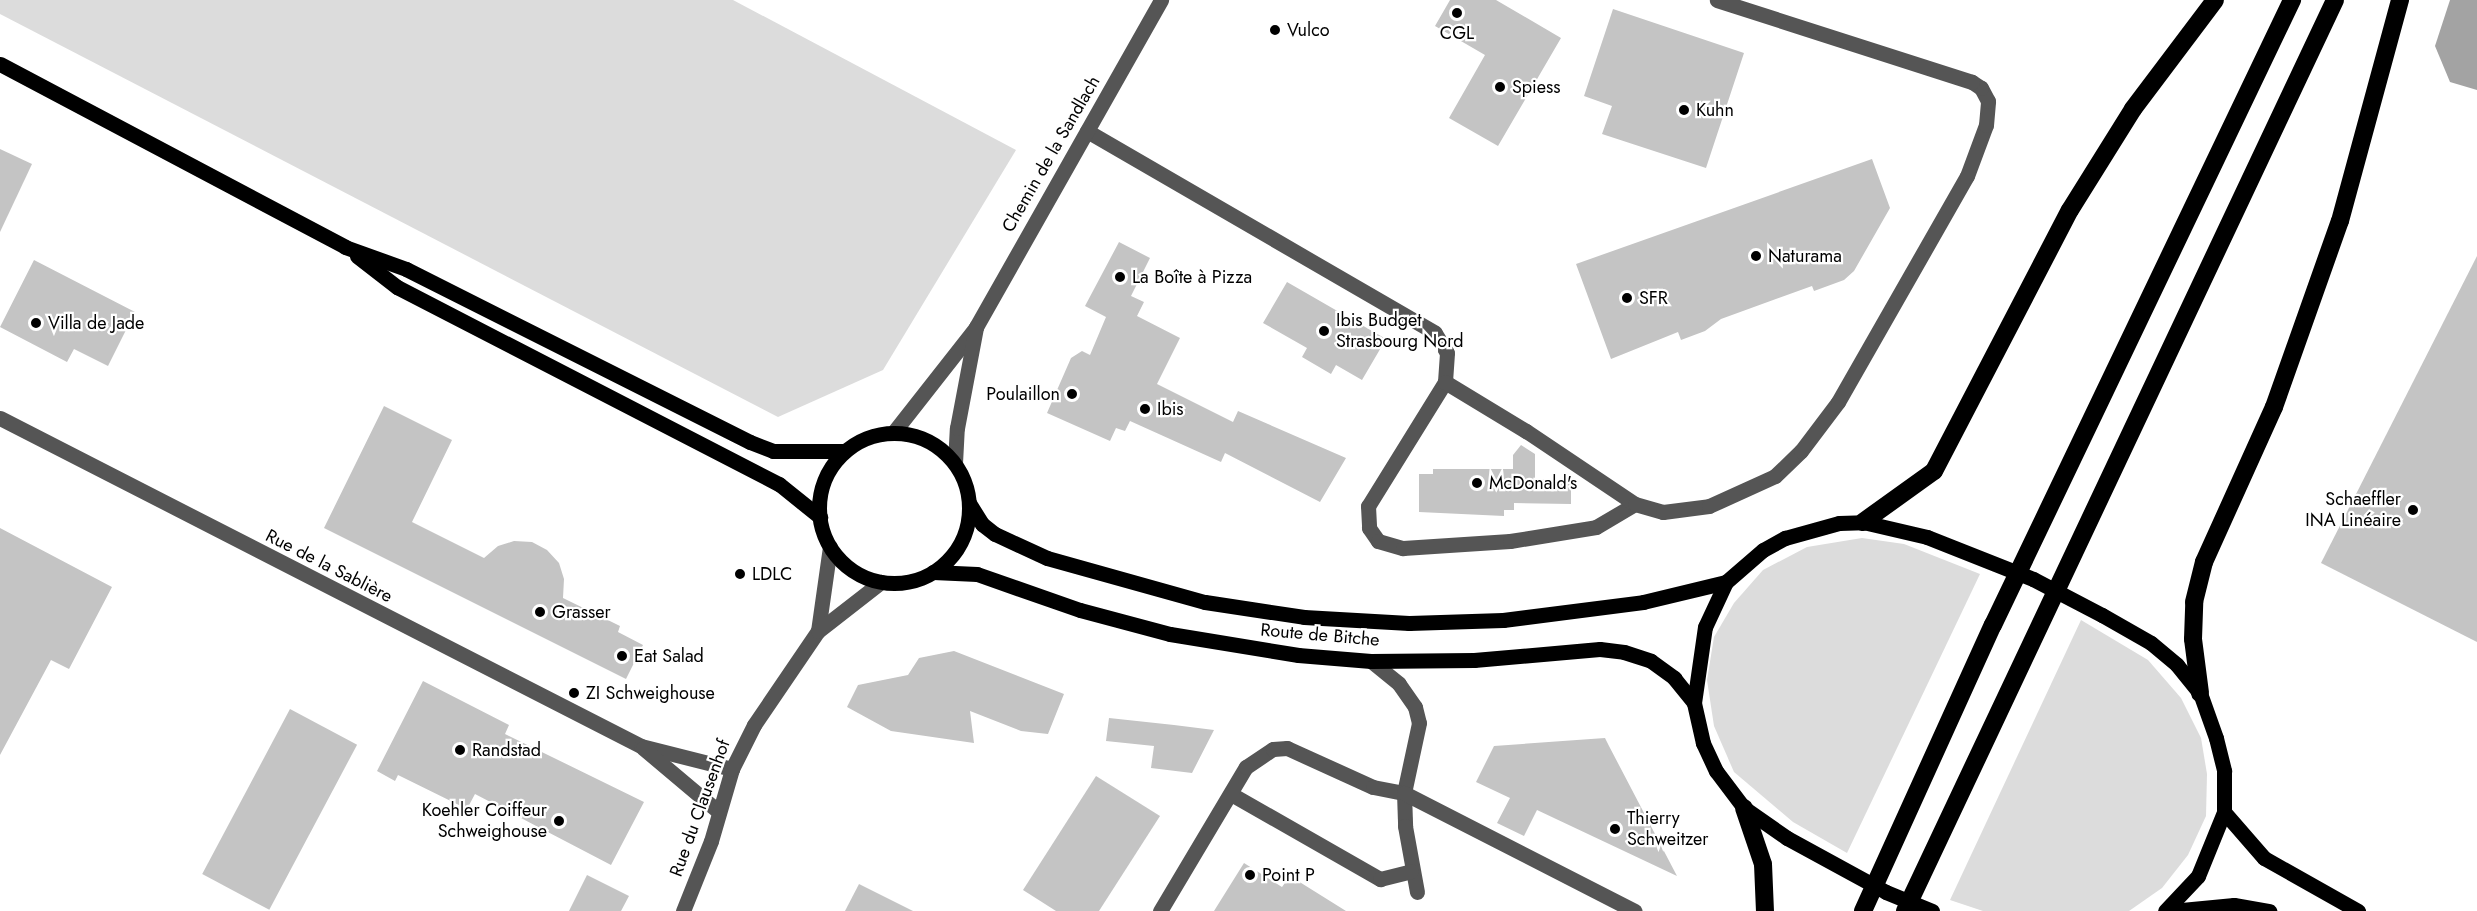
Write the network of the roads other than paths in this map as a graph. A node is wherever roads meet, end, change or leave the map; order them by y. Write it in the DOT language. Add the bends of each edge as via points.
graph roads {
  1 [pos="1161,0"];
  2 [pos="1717,0"];
  3 [pos="2215,0"];
  4 [pos="2292,0"];
  5 [pos="2335,0"];
  6 [pos="2400,0"];
  7 [pos="0,64"];
  8 [pos="1087,131"];
  9 [pos="345,247"];
  10 [pos="976,327"];
  11 [pos="1445,382"];
  12 [pos="0,418"];
  13 [pos="893,433"];
  14 [pos="845,451"];
  15 [pos="955,464"];
  16 [pos="969,503"];
  17 [pos="1635,504"];
  18 [pos="820,517"];
  19 [pos="1863,522"];
  20 [pos="830,547"];
  21 [pos="933,572"];
  22 [pos="881,582"];
  23 [pos="1726,582"];
  24 [pos="818,631"];
  25 [pos="1371,661"];
  26 [pos="2200,693"];
  27 [pos="1694,703"];
  28 [pos="641,746"];
  29 [pos="732,769"];
  30 [pos="1404,793"];
  31 [pos="1231,794"];
  32 [pos="1744,808"];
  33 [pos="719,812"];
  34 [pos="2224,812"];
  35 [pos="1411,872"];
  36 [pos="1417,891"];
  37 [pos="682,911"];
  38 [pos="1160,911"];
  39 [pos="1635,911"];
  40 [pos="1765,911"];
  41 [pos="1863,911"];
  42 [pos="1905,911"];
  43 [pos="1932,911"];
  44 [pos="2165,911"];
  45 [pos="2170,911"];
  46 [pos="2269,911"];
  47 [pos="2358,911"];
  1 -- 8 [label="street, Chemin de la Sandlach"];
  2 -- 17 [label="street" via="1972,82 1986,94 1989,111 1967,176 1838,402 1801,451 1775,476 1708,506 1663,512"];
  3 -- 19 [label="highway" via="2133,109 2066,217 1934,471"];
  4 -- 41 [label="highway" via="1992,624"];
  5 -- 42 [label="highway"];
  6 -- 26 [label="highway" via="2340,221 2274,407 2204,562 2194,602 2193,639"];
  7 -- 9 [label="main road"];
  8 -- 10 [label="street, Chemin de la Sandlach"];
  8 -- 11 [label="street" via="1435,333 1447,352"];
  9 -- 14 [label="main road" via="406,269 750,442 773,451"];
  9 -- 18 [label="main road" via="397,287 779,484"];
  10 -- 13 [label="street, Chemin de la Sandlach"];
  10 -- 15 [label="street, Chemin de la Sandlach" via="957,428"];
  11 -- 17 [label="street"];
  11 -- 17 [label="street" via="1368,506 1369,528 1378,541 1403,548 1510,541 1596,527"];
  12 -- 28 [label="street, Rue de la Sablière"];
  13 -- 14 [label="main road" via="867,438"];
  13 -- 15 [label="main road" via="927,442"];
  14 -- 18 [label="main road" via="820,493"];
  15 -- 16 [label="main road"];
  16 -- 21 [label="main road" via="969,519 957,550"];
  16 -- 23 [label="main road, Route de Bitche" via="982,524 995,534 1047,558 1205,602 1304,617 1409,623 1503,620 1643,602"];
  18 -- 20 [label="main road"];
  19 -- 23 [label="main road" via="1813,529 1785,538 1763,550"];
  19 -- 26 [label="main road" via="1927,537 2033,579 2151,643 2177,665"];
  20 -- 22 [label="main road" via="844,564"];
  20 -- 24 [label="street, Rue du Clausenhof"];
  21 -- 22 [label="main road" via="899,583"];
  21 -- 25 [label="main road, Route de Bitche" via="977,574 1080,609 1180,636 1298,655"];
  22 -- 24 [label="street, Rue du Clausenhof"];
  23 -- 27 [label="main road" via="1705,627"];
  24 -- 29 [label="street, Rue du Clausenhof" via="754,725"];
  25 -- 27 [label="main road, Route de Bitche" via="1474,660 1600,649 1624,652 1651,661 1674,678"];
  25 -- 30 [label="street" via="1399,684 1415,707 1419,736"];
  26 -- 34 [label="main road" via="2224,771"];
  27 -- 32 [label="main road" via="1703,743 1716,771"];
  28 -- 29 [label="street, Rue de la Sablière"];
  28 -- 33 [label="street, Rue de la Sablière"];
  29 -- 33 [label="street, Rue du Clausenhof"];
  30 -- 31 [label="street" via="1373,787 1287,748 1272,749 1245,767"];
  30 -- 35 [label="street"];
  30 -- 39 [label="street"];
  31 -- 35 [label="street" via="1380,879"];
  31 -- 38 [label="street"];
  32 -- 40 [label="highway" via="1763,864"];
  32 -- 43 [label="main road" via="1787,838"];
  33 -- 37 [label="street, Rue du Clausenhof"];
  34 -- 44 [label="main road" via="2198,876"];
  34 -- 47 [label="main road" via="2264,858"];
  35 -- 36 [label="street"];
  45 -- 46 [label="main road" via="2234,905"];
}
